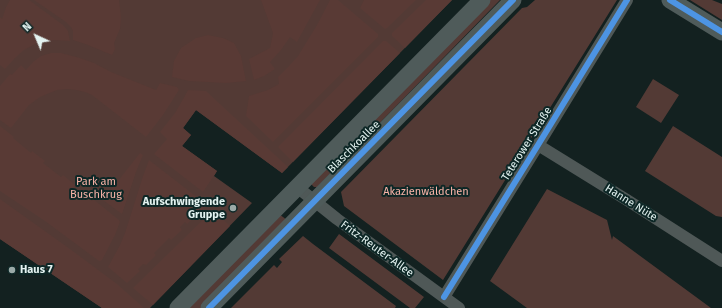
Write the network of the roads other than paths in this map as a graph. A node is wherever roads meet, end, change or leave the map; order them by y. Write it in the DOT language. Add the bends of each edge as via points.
graph roads {
  1 [pos="482,0"];
  2 [pos="513,0"];
  3 [pos="627,0"];
  4 [pos="670,0"];
  5 [pos="722,32"];
  6 [pos="538,145"];
  7 [pos="297,187"];
  8 [pos="314,201"];
  9 [pos="722,261"];
  10 [pos="444,297"];
  11 [pos="178,308"];
  12 [pos="210,308"];
  13 [pos="459,308"];
  1 -- 7 [label="main road, Blaschkoallee"];
  2 -- 8 [label="main road, Blaschkoallee"];
  3 -- 6 [label="street, Teterower Straße"];
  4 -- 5 [label="main road"];
  6 -- 9 [label="street, Hanne Nüte"];
  6 -- 10 [label="street, Teterower Straße"];
  7 -- 8 [label="street, Fritz-Reuter-Allee"];
  7 -- 11 [label="main road, Blaschkoallee"];
  8 -- 10 [label="street, Fritz-Reuter-Allee"];
  8 -- 12 [label="main road, Blaschkoallee"];
  10 -- 13 [label="street, Fritz-Reuter-Allee"];
}
